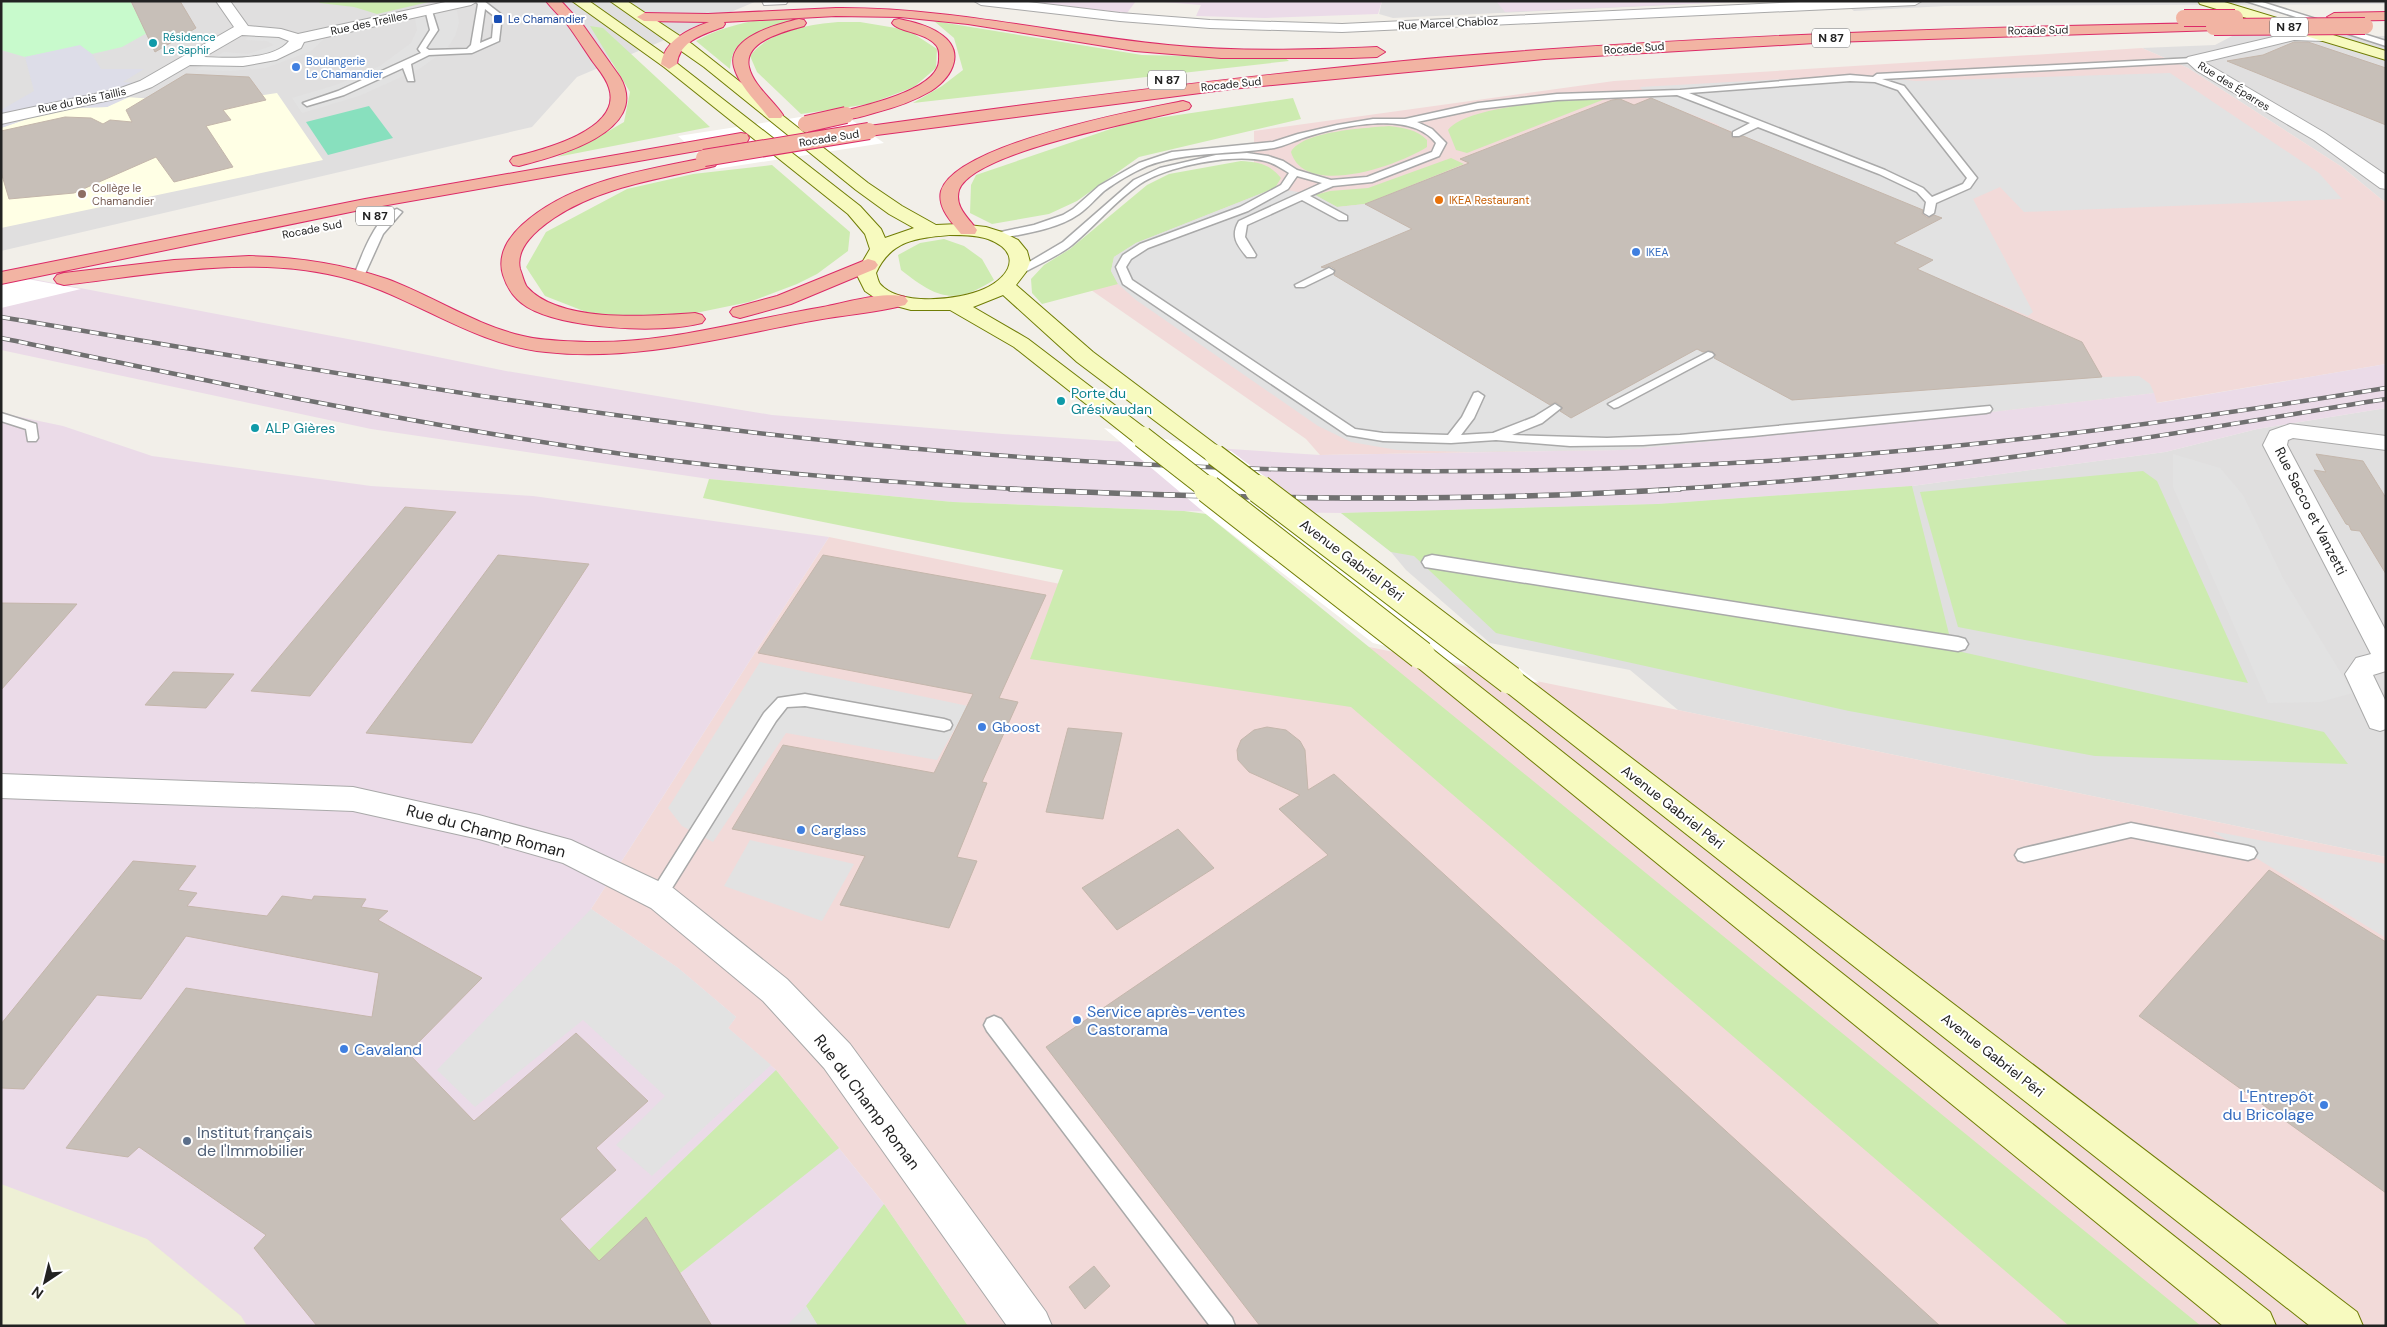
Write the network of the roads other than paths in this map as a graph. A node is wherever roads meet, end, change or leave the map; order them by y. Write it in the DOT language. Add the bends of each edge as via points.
graph roads {
  1 [pos="223,1"];
  2 [pos="553,1"];
  3 [pos="578,1"];
  4 [pos="618,1"];
  5 [pos="981,1"];
  6 [pos="1915,1"];
  7 [pos="2205,1"];
  8 [pos="2250,1"];
  9 [pos="477,2"];
  10 [pos="428,11"];
  11 [pos="2386,16"];
  12 [pos="644,17"];
  13 [pos="746,17"];
  14 [pos="2386,26"];
  15 [pos="239,30"];
  16 [pos="2323,36"];
  17 [pos="297,39"];
  18 [pos="679,43"];
  19 [pos="1481,49"];
  20 [pos="469,51"];
  21 [pos="2385,52"];
  22 [pos="427,53"];
  23 [pos="186,60"];
  24 [pos="2193,60"];
  25 [pos="406,62"];
  26 [pos="1450,62"];
  27 [pos="669,64"];
  28 [pos="1850,78"];
  29 [pos="411,79"];
  30 [pos="1678,92"];
  31 [pos="307,103"];
  32 [pos="1478,106"];
  33 [pos="775,115"];
  34 [pos="850,118"];
  35 [pos="1,119"];
  36 [pos="1402,121"];
  37 [pos="1758,123"];
  38 [pos="1442,127"];
  39 [pos="1736,134"];
  40 [pos="701,156"];
  41 [pos="1294,172"];
  42 [pos="1331,183"];
  43 [pos="2386,184"];
  44 [pos="1301,195"];
  45 [pos="1288,201"];
  46 [pos="1931,201"];
  47 [pos="1244,209"];
  48 [pos="397,212"];
  49 [pos="1929,213"];
  50 [pos="1343,218"];
  51 [pos="932,230"];
  52 [pos="968,230"];
  53 [pos="207,235"];
  54 [pos="996,236"];
  55 [pos="1252,255"];
  56 [pos="874,258"];
  57 [pos="1328,271"];
  58 [pos="359,276"];
  59 [pos="1012,278"];
  60 [pos="56,281"];
  61 [pos="4,282"];
  62 [pos="1300,285"];
  63 [pos="898,301"];
  64 [pos="955,305"];
  65 [pos="1708,355"];
  66 [pos="1478,396"];
  67 [pos="1614,404"];
  68 [pos="1555,408"];
  69 [pos="1986,409"];
  70 [pos="1,417"];
  71 [pos="1495,437"];
  72 [pos="32,438"];
  73 [pos="1451,440"];
  74 [pos="2386,443"];
  75 [pos="1432,562"];
  76 [pos="1958,644"];
  77 [pos="2386,659"];
  78 [pos="2380,720"];
  79 [pos="944,725"];
  80 [pos="1,786"];
  81 [pos="2248,853"];
  82 [pos="2024,855"];
  83 [pos="658,896"];
  84 [pos="994,1025"];
  85 [pos="1032,1326"];
  86 [pos="1224,1326"];
  87 [pos="2256,1326"];
  88 [pos="2343,1326"];
  1 -- 15 [label="street"];
  2 -- 53 [label="highway" via="578,28 616,84 618,108 596,130 548,153"];
  3 -- 27 [label="main road"];
  4 -- 12 [label="main road"];
  5 -- 6 [label="street, Rue Marcel Chabloz" via="1201,24 1342,28"];
  7 -- 16 [label="main road"];
  8 -- 21 [label="lane"];
  9 -- 10 [label="street, Rue des Treilles"];
  9 -- 20 [label="lane" via="475,46"];
  9 -- 20 [label="lane" via="498,15 496,39"];
  10 -- 17 [label="street, Rue des Treilles"];
  10 -- 22 [label="lane" via="434,30 422,49"];
  11 -- 19 [label="highway, Rocade Sud / N 87, bridge" via="2012,21 1767,30"];
  12 -- 13 [label="highway" via="682,20"];
  12 -- 18 [label="main road"];
  13 -- 18 [label="highway" via="710,26"];
  13 -- 19 [label="highway" via="824,12 900,13 1197,52 1263,54"];
  14 -- 26 [label="highway, Rocade Sud / N 87, bridge" via="1886,35 1616,49"];
  15 -- 17 [label="street" via="281,33"];
  15 -- 23 [label="street, Rue du Bois Taillis"];
  16 -- 21 [label="main road"];
  16 -- 24 [label="street, Rue des Éparres" via="2294,36"];
  17 -- 23 [label="street" via="296,45 288,50 244,63"];
  18 -- 27 [label="highway" via="669,58"];
  18 -- 33 [label="main road"];
  19 -- 34 [label="highway, Rocade Sud / N 87" via="1180,78"];
  20 -- 22 [label="lane"];
  22 -- 25 [label="lane"];
  23 -- 35 [label="street, Rue du Bois Taillis" via="146,84 122,93"];
  24 -- 28 [label="lane"];
  24 -- 43 [label="street, Rue des Éparres" via="2325,140"];
  25 -- 29 [label="lane"];
  25 -- 31 [label="lane" via="350,89"];
  26 -- 40 [label="highway, Rocade Sud / N 87, bridge" via="1187,89"];
  26 -- 52 [label="highway" via="1155,112 1074,132 992,158 959,177 950,193 954,214"];
  27 -- 56 [label="main road" via="854,210 874,232"];
  28 -- 30 [label="lane"];
  28 -- 46 [label="lane" via="1876,80 1901,88 1972,178 1967,186"];
  30 -- 32 [label="lane" via="1557,97"];
  30 -- 37 [label="lane"];
  32 -- 36 [label="lane"];
  32 -- 38 [label="lane"];
  33 -- 34 [label="highway" via="740,61 746,48 778,29 828,19 871,19 918,28 945,46 948,57 945,70 927,86"];
  33 -- 51 [label="main road" via="883,203"];
  34 -- 40 [label="highway, Rocade Sud / N 87" via="741,138"];
  36 -- 38 [label="lane"];
  36 -- 54 [label="lane" via="1319,131 1275,145 1172,155 1142,165 1102,188 1067,217 1036,228"];
  37 -- 39 [label="lane"];
  37 -- 46 [label="lane" via="1882,172 1920,190"];
  38 -- 42 [label="lane" via="1436,154 1369,180"];
  40 -- 48 [label="highway, Rocade Sud / N 87"];
  40 -- 53 [label="highway, Rocade Sud / N 87" via="481,183"];
  40 -- 56 [label="highway" via="656,174 598,190 548,214 522,236 510,258 511,278 518,288 540,304 570,316 604,321 671,321 701,319 755,308 819,287"];
  41 -- 42 [label="lane"];
  41 -- 47 [label="lane" via="1285,187"];
  41 -- 59 [label="lane" via="1280,163 1247,156 1216,158 1163,170 1137,182 1066,244"];
  42 -- 44 [label="lane"];
  44 -- 45 [label="lane"];
  44 -- 50 [label="lane"];
  45 -- 47 [label="lane"];
  45 -- 55 [label="lane" via="1243,223 1238,233 1239,241"];
  46 -- 49 [label="lane"];
  47 -- 73 [label="lane" via="1144,246 1127,257 1121,267 1127,282 1352,432"];
  48 -- 58 [label="lane" via="379,230"];
  48 -- 60 [label="highway, Rocade Sud / N 87"];
  51 -- 52 [label="main road"];
  51 -- 56 [label="main road" via="912,234"];
  52 -- 54 [label="main road"];
  53 -- 61 [label="highway, Rocade Sud / N 87"];
  54 -- 59 [label="main road" via="1017,251 1020,260"];
  56 -- 63 [label="main road" via="867,274 869,282 885,296"];
  57 -- 62 [label="lane"];
  58 -- 60 [label="highway" via="313,266 242,262"];
  58 -- 63 [label="highway" via="495,335 530,344 568,347 662,341"];
  59 -- 64 [label="main road" via="992,294"];
  59 -- 88 [label="main road, Avenue Gabriel Péri, bridge" via="1085,357 1510,680"];
  60 -- 61 [label="highway, Rocade Sud / N 87"];
  63 -- 64 [label="main road"];
  64 -- 87 [label="main road, bridge" via="1021,343 1421,655"];
  65 -- 67 [label="lane"];
  66 -- 73 [label="lane" via="1468,418"];
  68 -- 71 [label="lane" via="1538,420"];
  69 -- 71 [label="lane" via="1674,439 1537,442"];
  70 -- 72 [label="lane" via="32,427"];
  71 -- 73 [label="lane"];
  74 -- 77 [label="street, Rue Sacco et Vanzetti" via="2290,431 2278,436 2276,445"];
  75 -- 76 [label="street"];
  77 -- 78 [label="street" via="2366,664 2359,674"];
  79 -- 83 [label="lane" via="806,700 782,702"];
  80 -- 83 [label="street, Rue du Champ Roman" via="353,799 479,827 571,853"];
  81 -- 82 [label="lane" via="2131,830"];
  83 -- 85 [label="street, Rue du Champ Roman" via="775,990 837,1056"];
  84 -- 86 [label="lane"];
}
